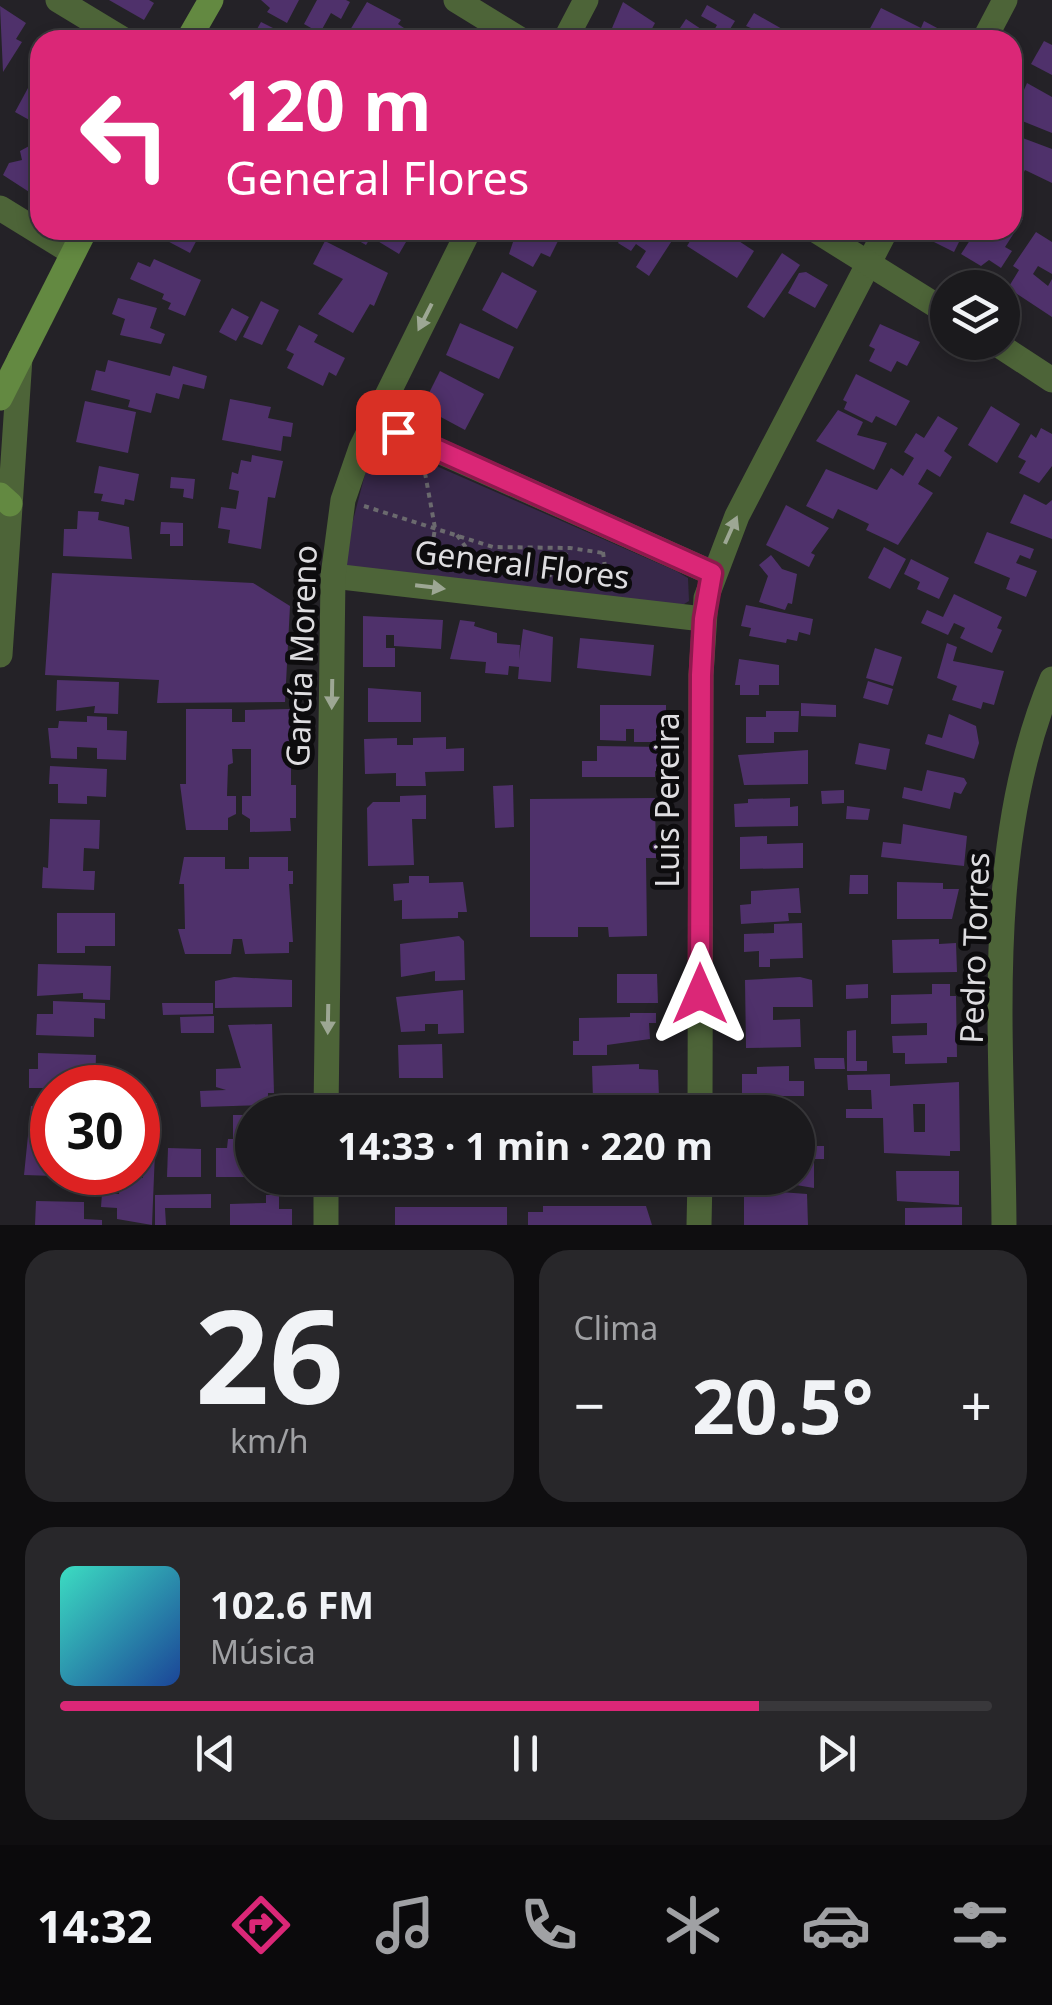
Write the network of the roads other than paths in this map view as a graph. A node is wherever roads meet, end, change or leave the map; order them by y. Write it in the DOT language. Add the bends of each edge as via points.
graph roads {
  1 [pos="58,0"];
  2 [pos="210,0"];
  3 [pos="456,0"];
  4 [pos="586,0"];
  5 [pos="1004,0"];
  6 [pos="108,30"];
  7 [pos="194,30"];
  8 [pos="505,30"];
  9 [pos="570,30"];
  10 [pos="989,30"];
  11 [pos="0,208"];
  12 [pos="30,227"];
  13 [pos="51,240"];
  14 [pos="81,240"];
  15 [pos="463,240"];
  16 [pos="830,240"];
  17 [pos="881,240"];
  18 [pos="73,254"];
  19 [pos="868,265"];
  20 [pos="930,302"];
  21 [pos="20,358"];
  22 [pos="1020,359"];
  23 [pos="1052,380"];
  24 [pos="0,398"];
  25 [pos="372,421"];
  26 [pos="5,499"];
  27 [pos="712,573"];
  28 [pos="334,576"];
  29 [pos="704,619"];
  30 [pos="0,655"];
  31 [pos="1052,679"];
  32 [pos="326,1095"];
  33 [pos="700,1095"];
  34 [pos="326,1195"];
  35 [pos="700,1195"];
  36 [pos="326,1225"];
  37 [pos="700,1225"];
  38 [pos="1004,1225"];
  1 -- 6 [label="street"];
  2 -- 7 [label="main road"];
  3 -- 8 [label="street"];
  4 -- 9 [label="street"];
  5 -- 10 [label="street"];
  11 -- 12 [label="street"];
  13 -- 18 [label="street"];
  14 -- 18 [label="main road"];
  15 -- 25 [label="street, García Moreno, one-way"];
  16 -- 19 [label="street"];
  17 -- 19 [label="street, Luis Pereira"];
  18 -- 21 [label="main road"];
  19 -- 20 [label="street"];
  27 -- 19 [label="street, Luis Pereira, one-way"];
  21 -- 24 [label="main road"];
  21 -- 26 [label="street"];
  22 -- 23 [label="street"];
  25 -- 27 [label="street, General Flores"];
  25 -- 28 [label="street, García Moreno" via="344,500"];
  26 -- 30 [label="street"];
  27 -- 29 [label="street, Luis Pereira"];
  28 -- 29 [label="street, General Flores, one-way"];
  28 -- 32 [label="street, García Moreno, one-way"];
  29 -- 33 [label="street, Luis Pereira"];
  31 -- 38 [label="street, Pedro Torres" via="1016,794 1005,903"];
  34 -- 36 [label="street"];
  35 -- 37 [label="street"];
}
